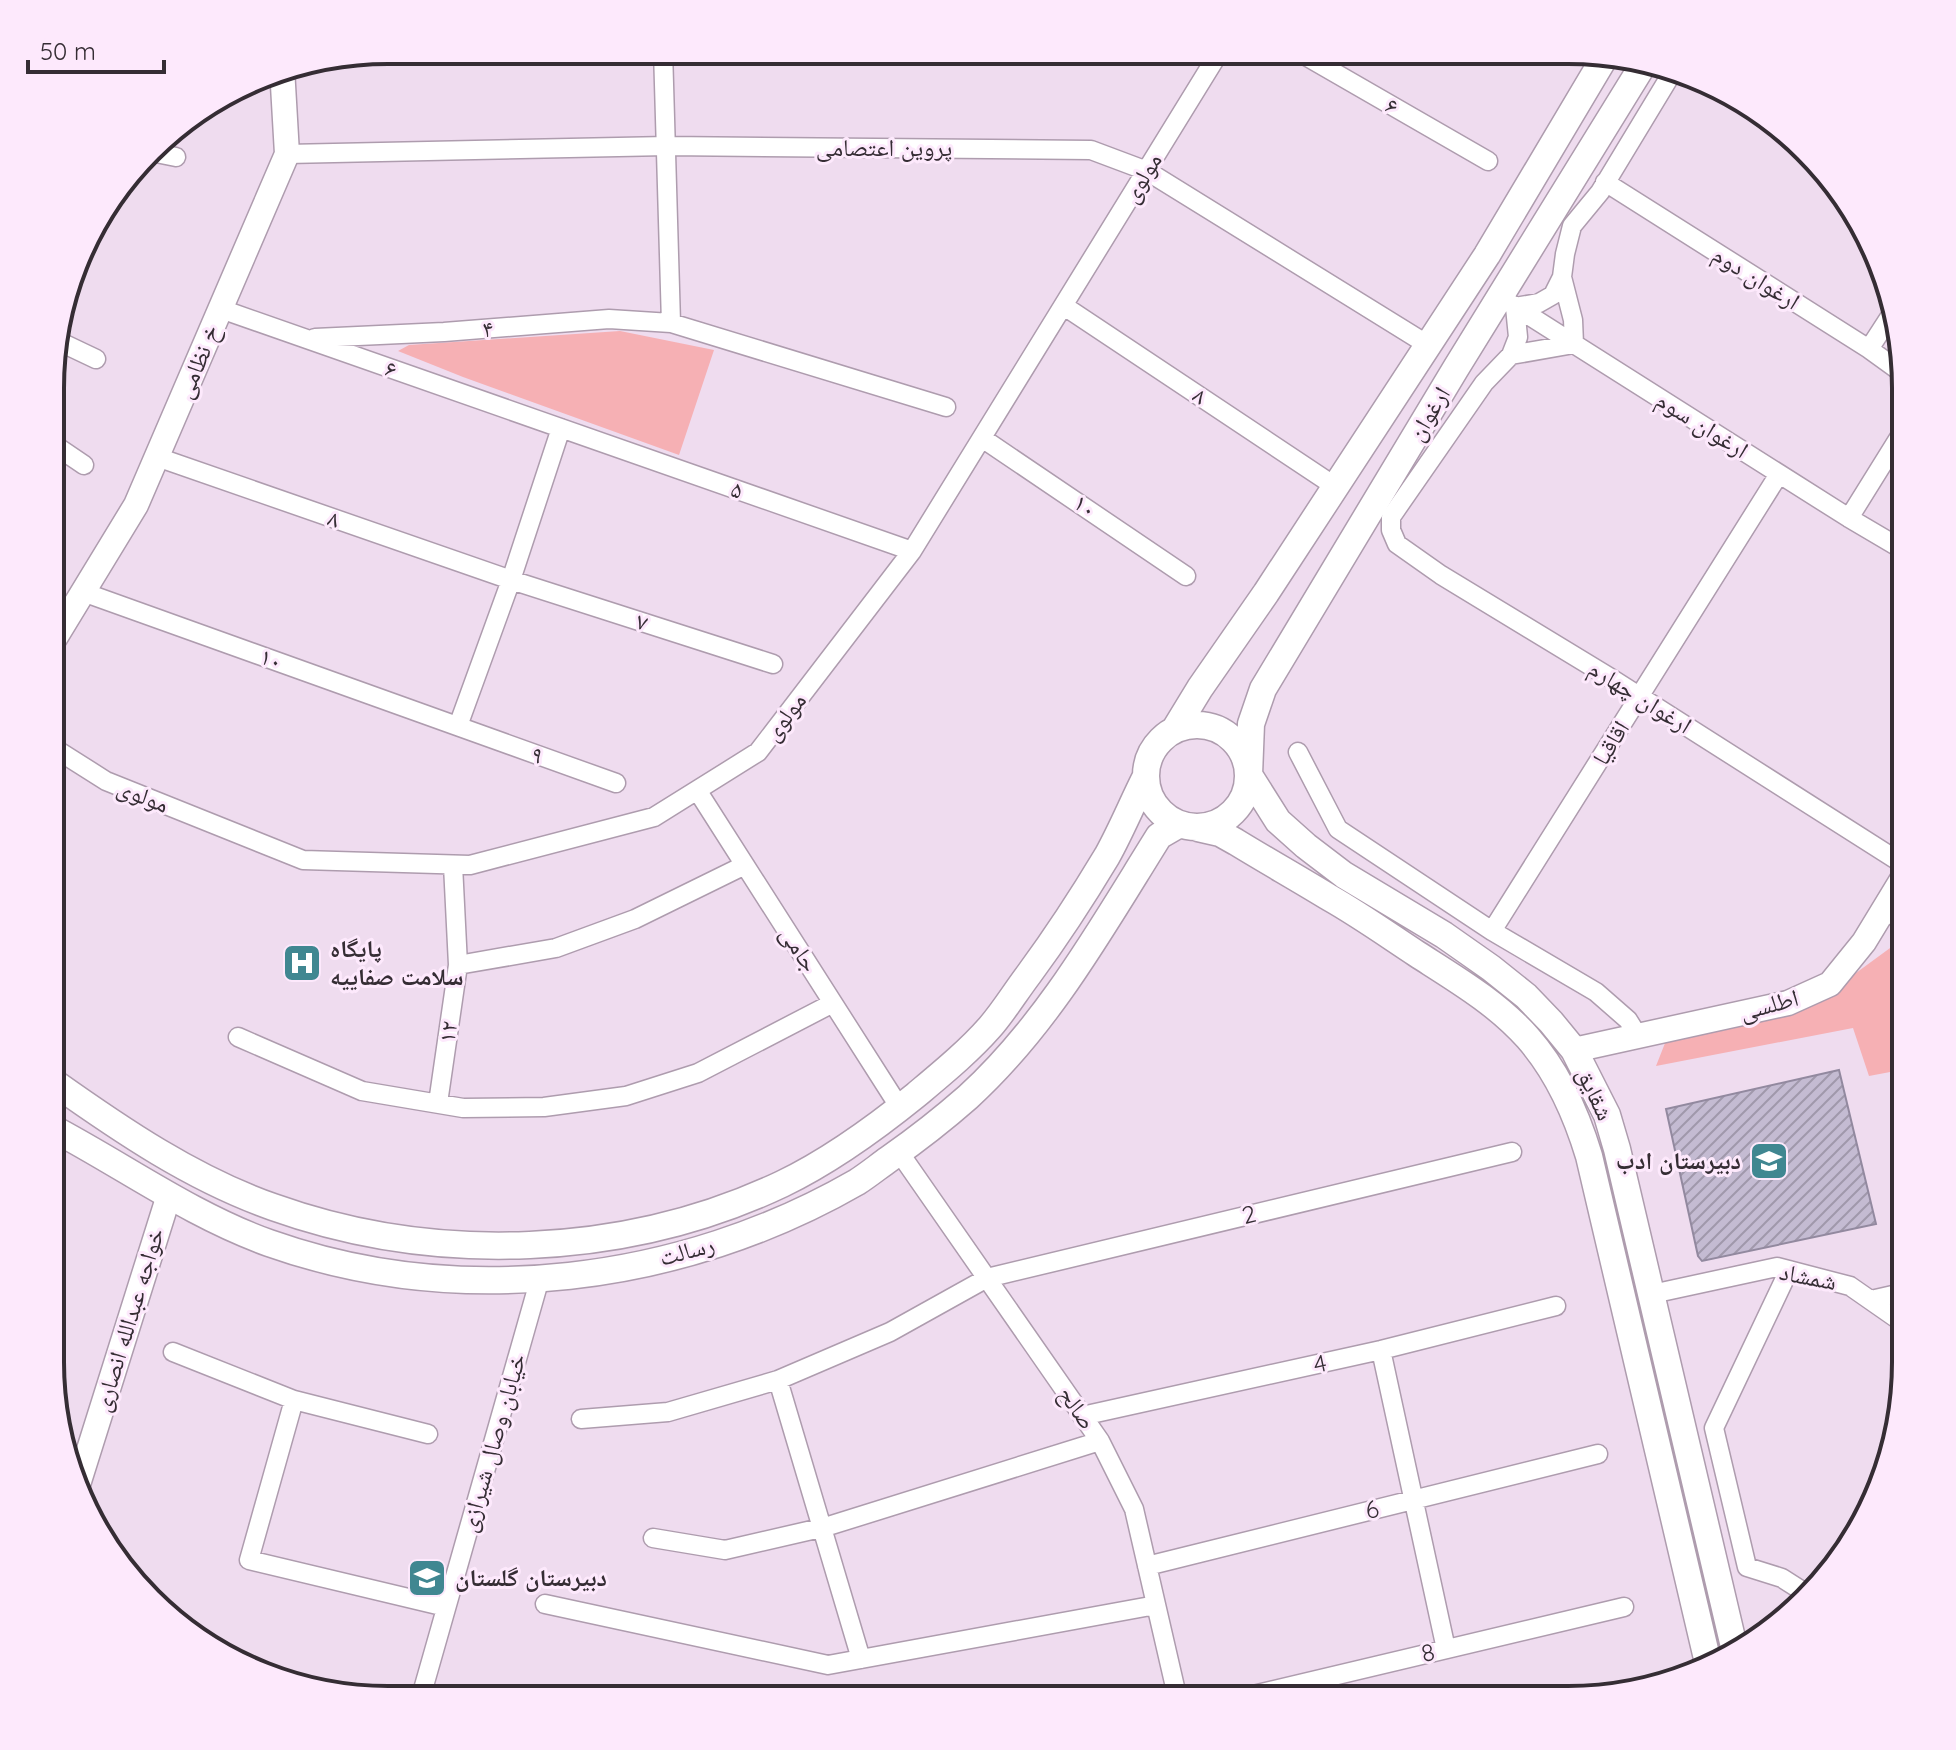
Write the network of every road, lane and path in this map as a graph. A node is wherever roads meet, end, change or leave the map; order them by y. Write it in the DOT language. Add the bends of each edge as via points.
graph roads {
  1 [pos="664,64"];
  2 [pos="1212,64"];
  3 [pos="1320,64"];
  4 [pos="1599,66"];
  5 [pos="1639,72"];
  6 [pos="1668,80"];
  7 [pos="283,81"];
  8 [pos="667,146"];
  9 [pos="287,154"];
  10 [pos="164,155"];
  11 [pos="176,157"];
  12 [pos="1488,161"];
  13 [pos="1147,171"];
  14 [pos="1605,182"];
  15 [pos="1562,277"];
  16 [pos="1508,302"];
  17 [pos="1064,306"];
  18 [pos="221,309"];
  19 [pos="671,323"];
  20 [pos="1886,323"];
  21 [pos="304,338"];
  22 [pos="1574,344"];
  23 [pos="67,345"];
  24 [pos="1428,345"];
  25 [pos="1869,349"];
  26 [pos="1511,355"];
  27 [pos="96,359"];
  28 [pos="1891,365"];
  29 [pos="946,407"];
  30 [pos="561,428"];
  31 [pos="982,438"];
  32 [pos="1892,449"];
  33 [pos="64,451"];
  34 [pos="157,457"];
  35 [pos="84,465"];
  36 [pos="1779,474"];
  37 [pos="1336,487"];
  38 [pos="1849,518"];
  39 [pos="1892,543"];
  40 [pos="912,551"];
  41 [pos="1186,576"];
  42 [pos="511,580"];
  43 [pos="83,592"];
  44 [pos="64,623"];
  45 [pos="773,664"];
  46 [pos="1640,697"];
  47 [pos="458,726"];
  48 [pos="1175,729"];
  49 [pos="1298,752"];
  50 [pos="64,754"];
  51 [pos="1249,775"];
  52 [pos="1145,778"];
  53 [pos="616,783"];
  54 [pos="697,790"];
  55 [pos="1188,826"];
  56 [pos="1892,857"];
  57 [pos="453,865"];
  58 [pos="745,865"];
  59 [pos="1892,897"];
  60 [pos="1884,910"];
  61 [pos="1892,915"];
  62 [pos="1492,931"];
  63 [pos="458,965"];
  64 [pos="833,1003"];
  65 [pos="1638,1036"];
  66 [pos="238,1037"];
  67 [pos="1574,1050"];
  68 [pos="64,1089"];
  69 [pos="438,1103"];
  70 [pos="900,1108"];
  71 [pos="64,1135"];
  72 [pos="899,1152"];
  73 [pos="1512,1152"];
  74 [pos="169,1195"];
  75 [pos="541,1245"];
  76 [pos="1789,1270"];
  77 [pos="540,1278"];
  78 [pos="987,1278"];
  79 [pos="1652,1294"];
  80 [pos="1892,1295"];
  81 [pos="1623,1300"];
  82 [pos="1871,1300"];
  83 [pos="1556,1306"];
  84 [pos="1892,1315"];
  85 [pos="1381,1350"];
  86 [pos="173,1352"];
  87 [pos="778,1380"];
  88 [pos="294,1400"];
  89 [pos="1082,1416"];
  90 [pos="581,1419"];
  91 [pos="428,1434"];
  92 [pos="1100,1441"];
  93 [pos="1598,1454"];
  94 [pos="83,1470"];
  95 [pos="1414,1500"];
  96 [pos="821,1527"];
  97 [pos="653,1538"];
  98 [pos="1147,1566"];
  99 [pos="1799,1589"];
  100 [pos="545,1604"];
  101 [pos="1156,1605"];
  102 [pos="446,1607"];
  103 [pos="1624,1607"];
  104 [pos="1733,1641"];
  105 [pos="1446,1649"];
  106 [pos="1706,1655"];
  107 [pos="861,1659"];
  108 [pos="424,1686"];
  109 [pos="1175,1686"];
  110 [pos="1291,1686"];
  1 -- 8 [label="street"];
  2 -- 13 [label="street, مولوی"];
  3 -- 12 [label="street, ۶"];
  4 -- 24 [label="main road, ارغوان"];
  5 -- 16 [label="main road, ارغوان"];
  6 -- 14 [label="street"];
  7 -- 9 [label="street, خ نظامی"];
  8 -- 9 [label="street, پروین اعتصامی"];
  8 -- 13 [label="street, پروین اعتصامی" via="1091,150"];
  8 -- 19 [label="street"];
  9 -- 18 [label="street, خ نظامی"];
  10 -- 11 [label="street"];
  13 -- 17 [label="street, مولوی"];
  13 -- 24 [label="street, پروین اعتصامی"];
  14 -- 15 [label="street" via="1572,226"];
  14 -- 25 [label="street, ارغوان دوم"];
  15 -- 16 [label="street" via="1553,295 1539,303"];
  15 -- 22 [label="street"];
  16 -- 22 [label="street, ارغوان سوم"];
  16 -- 26 [label="street" via="1518,337"];
  16 -- 51 [label="main road, ارغوان" via="1263,689 1251,724"];
  17 -- 31 [label="street, مولوی"];
  17 -- 37 [label="street, ۸"];
  18 -- 21 [label="street, ۶"];
  18 -- 34 [label="street, خ نظامی"];
  19 -- 21 [label="street, ۴" via="609,319"];
  19 -- 29 [label="street, ۴"];
  20 -- 25 [label="street"];
  21 -- 30 [label="street, ۶"];
  22 -- 26 [label="street"];
  22 -- 36 [label="street, ارغوان سوم"];
  23 -- 27 [label="street"];
  24 -- 37 [label="main road, ارغوان"];
  25 -- 28 [label="street, ارغوان دوم"];
  26 -- 46 [label="street, ارغوان چهارم" via="1484,383 1391,517 1391,530 1397,544 1430,568"];
  30 -- 40 [label="street, ۵"];
  30 -- 42 [label="street"];
  31 -- 40 [label="street, مولوی"];
  31 -- 41 [label="street, ۱۰"];
  32 -- 38 [label="street"];
  33 -- 35 [label="street"];
  34 -- 42 [label="street, ۸"];
  34 -- 43 [label="street, خ نظامی" via="136,505"];
  36 -- 38 [label="street, ارغوان سوم"];
  36 -- 46 [label="street, اقاقیا"];
  37 -- 48 [label="main road, ارغوان"];
  38 -- 39 [label="street, ارغوان سوم"];
  40 -- 54 [label="street, مولوی" via="758,752"];
  42 -- 45 [label="street, ۷"];
  42 -- 47 [label="street"];
  43 -- 44 [label="street, خ نظامی"];
  43 -- 47 [label="street, ۱۰"];
  46 -- 56 [label="street, ارغوان چهارم"];
  46 -- 62 [label="street, اقاقیا"];
  47 -- 53 [label="street, ۹"];
  48 -- 51 [label="main road" via="1216,728 1244,755"];
  48 -- 52 [label="main road" via="1149,756"];
  49 -- 62 [label="street" via="1338,829"];
  50 -- 57 [label="street, مولوی" via="106,781 303,860"];
  51 -- 55 [label="main road" via="1235,811 1218,823"];
  51 -- 67 [label="main road, شقایق" via="1278,821 1306,846 1491,968 1526,996"];
  52 -- 55 [label="main road" via="1149,798 1161,815"];
  52 -- 70 [label="main road, رسالت" via="1108,854 990,1027"];
  54 -- 57 [label="street, مولوی" via="654,817"];
  54 -- 58 [label="street, جامی"];
  55 -- 72 [label="main road, رسالت" via="1159,836 1085,956 1011,1052 968,1097"];
  55 -- 81 [label="main road, شقایق" via="1220,833 1330,897 1473,989 1529,1039 1579,1125"];
  57 -- 63 [label="street, ۱۲"];
  58 -- 63 [label="street" via="635,919 556,948"];
  58 -- 64 [label="street, جامی"];
  59 -- 60 [label="street, اطلسی"];
  60 -- 61 [label="street"];
  60 -- 65 [label="street, اطلسی" via="1830,984 1788,1003"];
  62 -- 65 [label="street" via="1596,992"];
  63 -- 69 [label="street, ۱۲"];
  64 -- 69 [label="street" via="698,1073 626,1096 544,1107 463,1108"];
  64 -- 70 [label="street, جامی"];
  65 -- 67 [label="street, اطلسی"];
  66 -- 69 [label="street" via="362,1091"];
  67 -- 79 [label="main road, شقایق" via="1607,1115"];
  68 -- 75 [label="main road, رسالت" via="174,1161 274,1208 424,1243"];
  70 -- 75 [label="main road, رسالت" via="782,1184 729,1205 666,1226"];
  71 -- 74 [label="main road, رسالت"];
  72 -- 77 [label="main road, رسالت" via="846,1188 740,1237 609,1272"];
  72 -- 78 [label="street, صالح"];
  73 -- 78 [label="street, 2"];
  74 -- 77 [label="main road, رسالت" via="269,1243 367,1269 469,1281"];
  74 -- 94 [label="street, خواجه عبدالله انصاری"];
  75 -- 77 [label="main road"];
  76 -- 79 [label="street, شمشاد" via="1777,1267"];
  76 -- 82 [label="street, شمشاد" via="1850,1286"];
  76 -- 99 [label="street" via="1714,1428 1747,1567"];
  77 -- 102 [label="street, خیابان وصال شیرازی"];
  78 -- 87 [label="street, 2" via="890,1332"];
  78 -- 89 [label="street, صالح"];
  79 -- 81 [label="main road"];
  79 -- 104 [label="main road, شقایق"];
  80 -- 82 [label="street"];
  81 -- 106 [label="main road, شقایق"];
  82 -- 84 [label="street, شمشاد"];
  83 -- 85 [label="street, 4"];
  85 -- 89 [label="street, 4"];
  85 -- 95 [label="street"];
  86 -- 88 [label="street"];
  87 -- 90 [label="street, 2" via="668,1412"];
  87 -- 96 [label="street"];
  88 -- 91 [label="street"];
  88 -- 102 [label="street" via="249,1560"];
  89 -- 92 [label="street, صالح"];
  92 -- 96 [label="street"];
  92 -- 98 [label="street, صالح" via="1134,1509"];
  93 -- 95 [label="street, 6"];
  95 -- 98 [label="street, 6"];
  95 -- 105 [label="street"];
  96 -- 97 [label="street" via="725,1550"];
  96 -- 107 [label="street"];
  98 -- 101 [label="street, صالح"];
  100 -- 107 [label="street" via="828,1665"];
  101 -- 107 [label="street"];
  101 -- 109 [label="street, صالح"];
  102 -- 108 [label="street, خیابان وصال شیرازی"];
  103 -- 105 [label="street, 8"];
  105 -- 110 [label="street, 8"];
}
